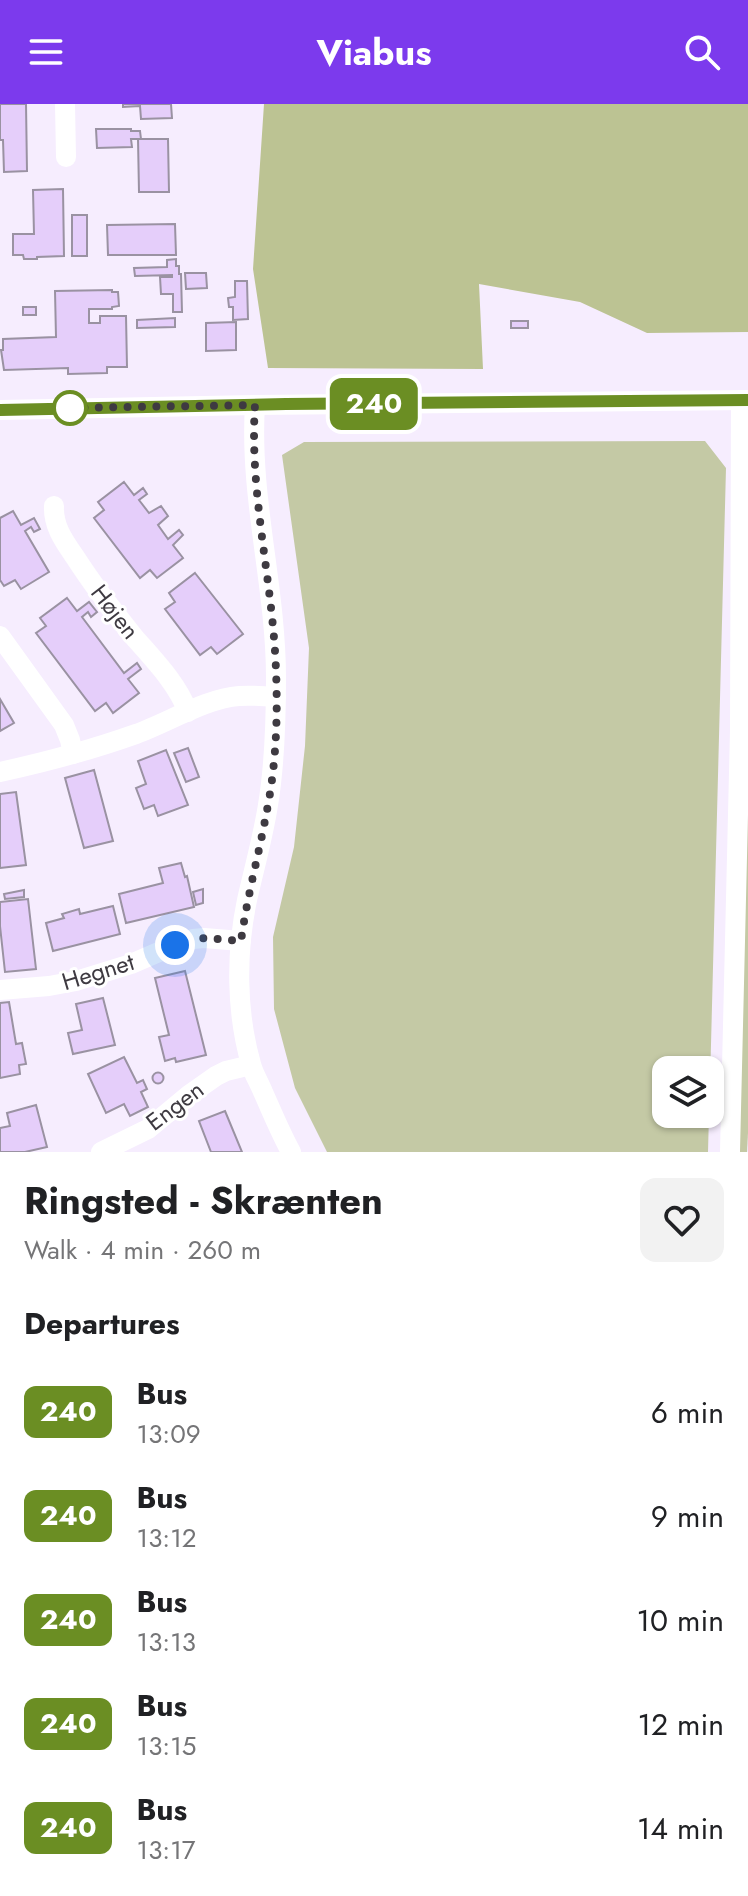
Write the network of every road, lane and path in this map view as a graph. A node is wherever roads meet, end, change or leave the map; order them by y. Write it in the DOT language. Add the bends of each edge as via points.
graph roads {
  1 [pos="65,104"];
  2 [pos="66,157"];
  3 [pos="744,400"];
  4 [pos="255,405"];
  5 [pos="0,410"];
  6 [pos="54,506"];
  7 [pos="0,636"];
  8 [pos="276,697"];
  9 [pos="188,712"];
  10 [pos="73,754"];
  11 [pos="0,772"];
  12 [pos="241,941"];
  13 [pos="0,990"];
  14 [pos="251,1065"];
  15 [pos="101,1152"];
  16 [pos="291,1152"];
  17 [pos="730,1152"];
  1 -- 2 [label="street"];
  3 -- 4 [label="street"];
  3 -- 17 [label="street"];
  4 -- 5 [label="street"];
  4 -- 8 [label="street" via="255,475"];
  6 -- 9 [label="street, Højen" via="62,538 175,686"];
  7 -- 10 [label="street" via="64,725"];
  8 -- 9 [label="street" via="238,696"];
  8 -- 12 [label="street" via="268,807"];
  9 -- 10 [label="street"];
  10 -- 11 [label="street"];
  12 -- 13 [label="street, Hegnet" via="193,939 76,981"];
  12 -- 14 [label="street" via="240,992"];
  14 -- 15 [label="street, Engen" via="216,1076 148,1129"];
  14 -- 16 [label="street"];
}
